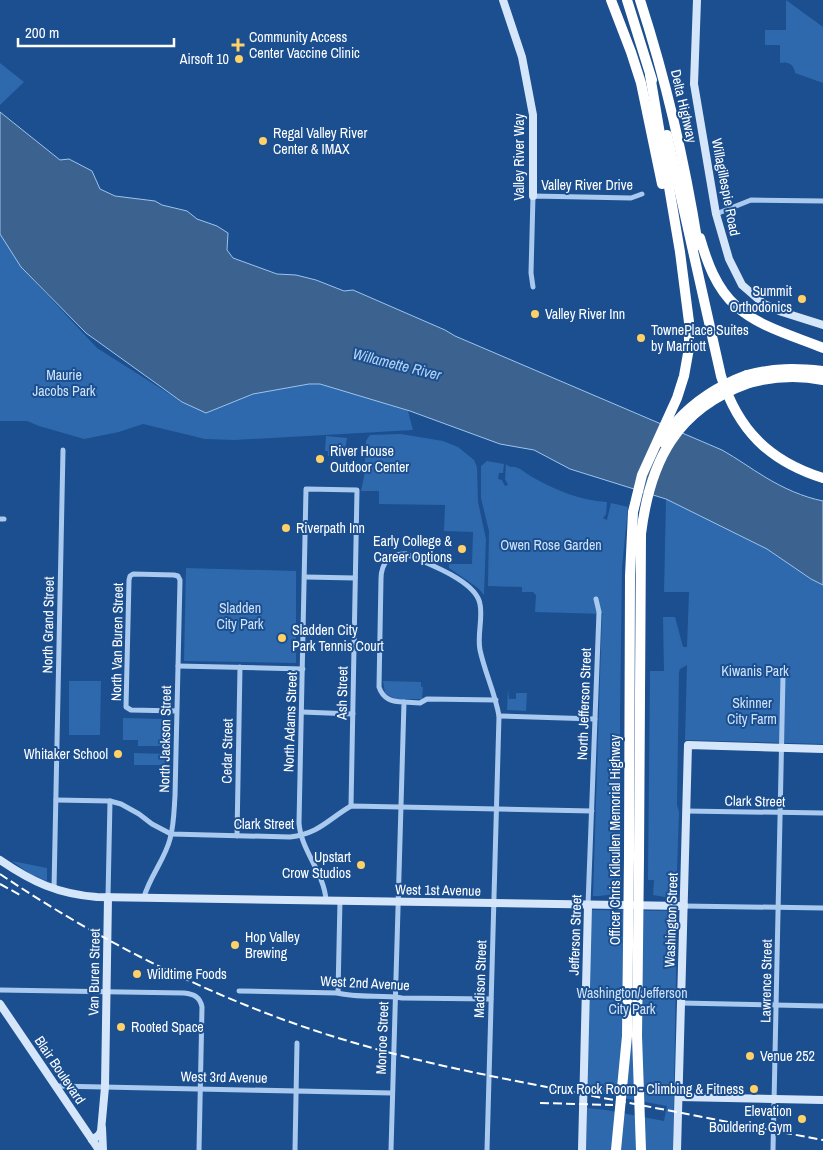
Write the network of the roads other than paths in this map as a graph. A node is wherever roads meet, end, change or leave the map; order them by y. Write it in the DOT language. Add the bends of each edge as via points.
graph roads {
  1 [pos="503,0"];
  2 [pos="611,0"];
  3 [pos="628,0"];
  4 [pos="640,0"];
  5 [pos="697,0"];
  6 [pos="650,75"];
  7 [pos="642,194"];
  8 [pos="532,196"];
  9 [pos="823,201"];
  10 [pos="716,214"];
  11 [pos="694,220"];
  12 [pos="683,280"];
  13 [pos="533,288"];
  14 [pos="823,325"];
  15 [pos="823,348"];
  16 [pos="822,378"];
  17 [pos="63,450"];
  18 [pos="823,472"];
  19 [pos="823,478"];
  20 [pos="357,490"];
  21 [pos="637,532"];
  22 [pos="130,576"];
  23 [pos="305,578"];
  24 [pos="355,578"];
  25 [pos="596,600"];
  26 [pos="178,666"];
  27 [pos="240,668"];
  28 [pos="303,669"];
  29 [pos="783,676"];
  30 [pos="496,700"];
  31 [pos="404,702"];
  32 [pos="177,711"];
  33 [pos="302,712"];
  34 [pos="353,714"];
  35 [pos="499,716"];
  36 [pos="595,719"];
  37 [pos="782,748"];
  38 [pos="823,749"];
  39 [pos="56,800"];
  40 [pos="110,801"];
  41 [pos="351,806"];
  42 [pos="401,807"];
  43 [pos="496,809"];
  44 [pos="592,811"];
  45 [pos="686,811"];
  46 [pos="781,812"];
  47 [pos="823,812"];
  48 [pos="171,834"];
  49 [pos="237,836"];
  50 [pos="300,836"];
  51 [pos="0,860"];
  52 [pos="54,890"];
  53 [pos="108,897"];
  54 [pos="144,897"];
  55 [pos="326,900"];
  56 [pos="340,900"];
  57 [pos="398,902"];
  58 [pos="494,904"];
  59 [pos="588,906"];
  60 [pos="684,906"];
  61 [pos="779,908"];
  62 [pos="823,908"];
  63 [pos="0,990"];
  64 [pos="239,991"];
  65 [pos="106,992"];
  66 [pos="338,993"];
  67 [pos="395,997"];
  68 [pos="491,999"];
  69 [pos="681,1003"];
  70 [pos="0,1004"];
  71 [pos="776,1004"];
  72 [pos="823,1006"];
  73 [pos="297,1043"];
  74 [pos="56,1086"];
  75 [pos="105,1087"];
  76 [pos="201,1089"];
  77 [pos="296,1090"];
  78 [pos="392,1093"];
  79 [pos="679,1096"];
  80 [pos="774,1099"];
  81 [pos="823,1100"];
  82 [pos="102,1126"];
  83 [pos="92,1140"];
  84 [pos="99,1150"];
  85 [pos="103,1150"];
  86 [pos="199,1150"];
  87 [pos="295,1150"];
  88 [pos="391,1150"];
  89 [pos="487,1150"];
  90 [pos="582,1150"];
  91 [pos="616,1150"];
  92 [pos="641,1150"];
  93 [pos="677,1150"];
  94 [pos="773,1150"];
  1 -- 8 [label="street, Valley River Way" via="522,57 533,115"];
  2 -- 12 [label="highway" via="641,83"];
  3 -- 6 [label="highway, Delta Highway"];
  4 -- 11 [label="highway, Delta Highway" via="670,105"];
  5 -- 10 [label="street, Willagillespie Road" via="694,84"];
  6 -- 12 [label="highway"];
  6 -- 19 [label="highway" via="725,390 740,419 766,450 803,472"];
  7 -- 8 [label="street, Valley River Drive" via="631,198"];
  8 -- 13 [label="street, Valley River Way"];
  9 -- 10 [label="street" via="751,200"];
  10 -- 14 [label="street, Willagillespie Road" via="729,259 742,285 764,304"];
  11 -- 15 [label="highway" via="712,274 736,306 761,322"];
  11 -- 18 [label="highway" via="725,371 733,394 752,426 773,447 791,459"];
  12 -- 21 [label="highway" via="689,322 684,376 642,475 633,512"];
  16 -- 21 [label="highway, bridge" via="794,368 768,370 731,382 691,408 676,422 658,450 646,478"];
  17 -- 39 [label="street, North Grand Street"];
  20 -- 23 [label="street, North Adams Street" via="306,489"];
  20 -- 24 [label="street, Ash Street"];
  21 -- 91 [label="highway, Officer Chris Kilcullen Memorial Highway, bridge" via="630,576 627,1036"];
  21 -- 92 [label="highway, Officer Chris Kilcullen Memorial Highway, bridge" via="637,1036"];
  22 -- 26 [label="street, North Jackson Street" via="179,577"];
  22 -- 32 [label="street, North Van Buren Street" via="127,708"];
  23 -- 24 [label="street"];
  23 -- 28 [label="street, North Adams Street"];
  24 -- 34 [label="street, Ash Street"];
  25 -- 36 [label="street, North Jefferson Street" via="599,612"];
  26 -- 27 [label="street"];
  26 -- 32 [label="street, North Jackson Street"];
  27 -- 28 [label="street"];
  27 -- 49 [label="street, Cedar Street"];
  28 -- 33 [label="street, North Adams Street"];
  29 -- 37 [label="street, Lawrence Street"];
  30 -- 31 [label="street"];
  30 -- 31 [label="street, Madison Street" via="480,650 478,596 448,573 400,553 389,558 381,572 379,684 385,697 394,702"];
  30 -- 35 [label="street, Madison Street"];
  31 -- 42 [label="street, Monroe Street"];
  32 -- 48 [label="street, North Jackson Street"];
  33 -- 34 [label="street"];
  33 -- 50 [label="street, North Adams Street"];
  34 -- 41 [label="street, Ash Street"];
  35 -- 36 [label="street"];
  35 -- 43 [label="street, Madison Street"];
  36 -- 44 [label="street, North Jefferson Street"];
  37 -- 38 [label="street"];
  37 -- 45 [label="street, Washington Street" via="688,745"];
  37 -- 46 [label="street, Lawrence Street"];
  39 -- 40 [label="street, Clark Street"];
  39 -- 52 [label="street, North Grand Street"];
  40 -- 48 [label="street, Clark Street" via="130,808"];
  40 -- 53 [label="street, Van Buren Street"];
  41 -- 42 [label="street"];
  41 -- 50 [label="street, Clark Street" via="317,830"];
  42 -- 43 [label="street"];
  42 -- 57 [label="street, Monroe Street"];
  43 -- 44 [label="street"];
  43 -- 58 [label="street, Madison Street"];
  44 -- 59 [label="street, Jefferson Street"];
  45 -- 46 [label="street, Clark Street"];
  45 -- 60 [label="street, Washington Street"];
  46 -- 47 [label="street, Clark Street"];
  46 -- 61 [label="street, Lawrence Street"];
  48 -- 49 [label="street, Clark Street"];
  48 -- 54 [label="street, North Jackson Street"];
  49 -- 50 [label="street, Clark Street"];
  50 -- 55 [label="street" via="324,886"];
  51 -- 52 [label="street, West 1st Avenue" via="27,878"];
  52 -- 53 [label="street, West 1st Avenue"];
  53 -- 54 [label="street, West 1st Avenue"];
  53 -- 65 [label="street, Van Buren Street"];
  54 -- 55 [label="street, West 1st Avenue"];
  55 -- 56 [label="street, West 1st Avenue"];
  56 -- 57 [label="street, West 1st Avenue"];
  56 -- 66 [label="street"];
  57 -- 58 [label="street, West 1st Avenue"];
  57 -- 67 [label="street, Monroe Street"];
  58 -- 59 [label="street, West 1st Avenue"];
  58 -- 68 [label="street, Madison Street"];
  59 -- 60 [label="street, West 1st Avenue"];
  59 -- 90 [label="street, Jefferson Street"];
  60 -- 61 [label="street, West 1st Avenue"];
  60 -- 69 [label="street, Washington Street"];
  61 -- 62 [label="street, West 1st Avenue"];
  61 -- 71 [label="street, Lawrence Street"];
  63 -- 65 [label="street"];
  64 -- 66 [label="street, West 2nd Avenue"];
  65 -- 75 [label="street, Van Buren Street"];
  65 -- 76 [label="street" via="196,996 202,1007"];
  66 -- 67 [label="street, West 2nd Avenue"];
  67 -- 68 [label="street, West 2nd Avenue"];
  67 -- 78 [label="street, Monroe Street"];
  68 -- 89 [label="street, Madison Street"];
  69 -- 71 [label="street"];
  69 -- 79 [label="street, Washington Street"];
  70 -- 74 [label="street, Blair Boulevard"];
  71 -- 72 [label="street"];
  71 -- 80 [label="street, Lawrence Street"];
  73 -- 77 [label="street"];
  74 -- 75 [label="street, West 3rd Avenue"];
  74 -- 83 [label="street, Blair Boulevard"];
  75 -- 76 [label="street, West 3rd Avenue"];
  75 -- 82 [label="street, Van Buren Street"];
  76 -- 77 [label="street, West 3rd Avenue"];
  76 -- 86 [label="street"];
  77 -- 78 [label="street, West 3rd Avenue"];
  77 -- 87 [label="street"];
  78 -- 88 [label="street, Monroe Street"];
  79 -- 80 [label="street"];
  79 -- 93 [label="street, Washington Street"];
  80 -- 81 [label="street"];
  80 -- 94 [label="street, Lawrence Street"];
  82 -- 83 [label="street" via="99,1135"];
  82 -- 85 [label="street, Van Buren Street"];
  83 -- 84 [label="street, Blair Boulevard"];
}
